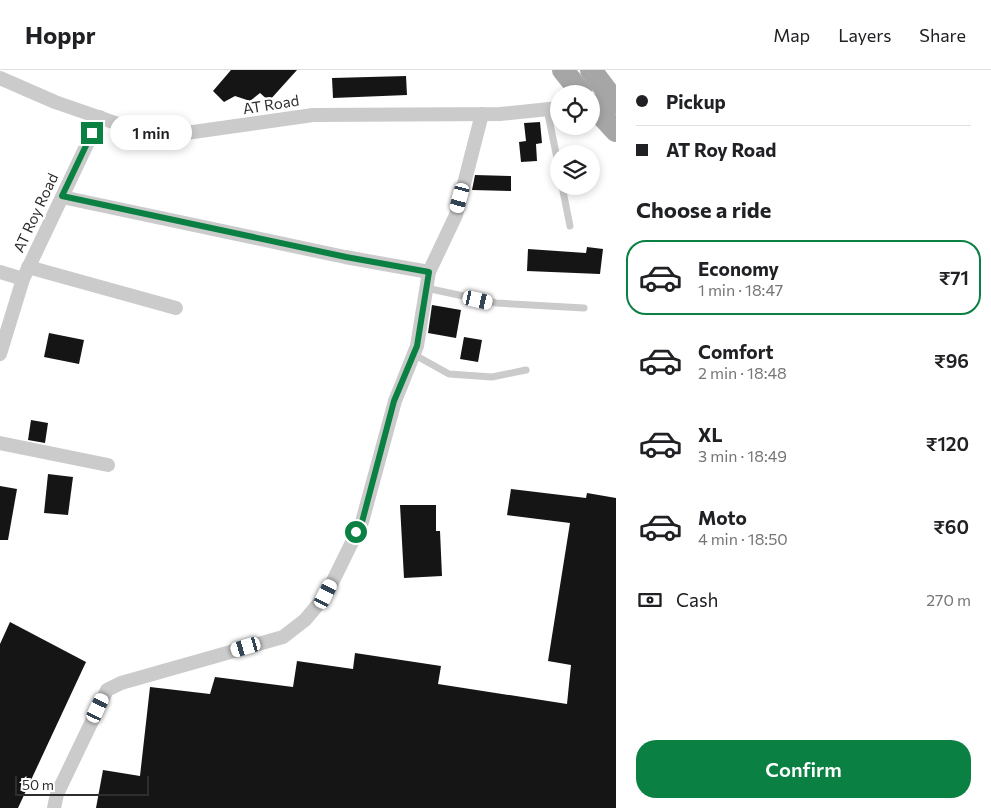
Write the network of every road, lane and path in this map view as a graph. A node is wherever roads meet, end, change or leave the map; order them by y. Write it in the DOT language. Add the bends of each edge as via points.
graph roads {
  1 [pos="563,70"];
  2 [pos="591,70"];
  3 [pos="0,78"];
  4 [pos="575,85"];
  5 [pos="616,103"];
  6 [pos="550,109"];
  7 [pos="482,114"];
  8 [pos="600,114"];
  9 [pos="100,117"];
  10 [pos="616,131"];
  11 [pos="564,195"];
  12 [pos="62,196"];
  13 [pos="570,226"];
  14 [pos="0,272"];
  15 [pos="429,272"];
  16 [pos="26,273"];
  17 [pos="426,288"];
  18 [pos="176,308"];
  19 [pos="584,308"];
  20 [pos="0,354"];
  21 [pos="413,354"];
  22 [pos="526,370"];
  23 [pos="0,443"];
  24 [pos="108,465"];
  25 [pos="54,808"];
  1 -- 4 [label="main road"];
  2 -- 5 [label="main road"];
  3 -- 9 [label="street, AT Road"];
  6 -- 7 [label="street, AT Road"];
  7 -- 9 [label="street, AT Road" via="314,115 165,136"];
  7 -- 15 [label="street" via="456,215"];
  8 -- 10 [label="main road"];
  9 -- 12 [label="street, AT Roy Road"];
  11 -- 13 [label="lane"];
  12 -- 15 [label="street"];
  12 -- 16 [label="street, AT Roy Road"];
  14 -- 16 [label="street"];
  15 -- 17 [label="street"];
  16 -- 18 [label="street"];
  16 -- 20 [label="street, AT Roy Road"];
  17 -- 19 [label="lane" via="496,303"];
  17 -- 21 [label="street"];
  21 -- 22 [label="lane" via="449,374 492,376"];
  21 -- 25 [label="street" via="394,401 362,522 326,594 305,620 283,637 106,690 57,794"];
  23 -- 24 [label="street"];
}
